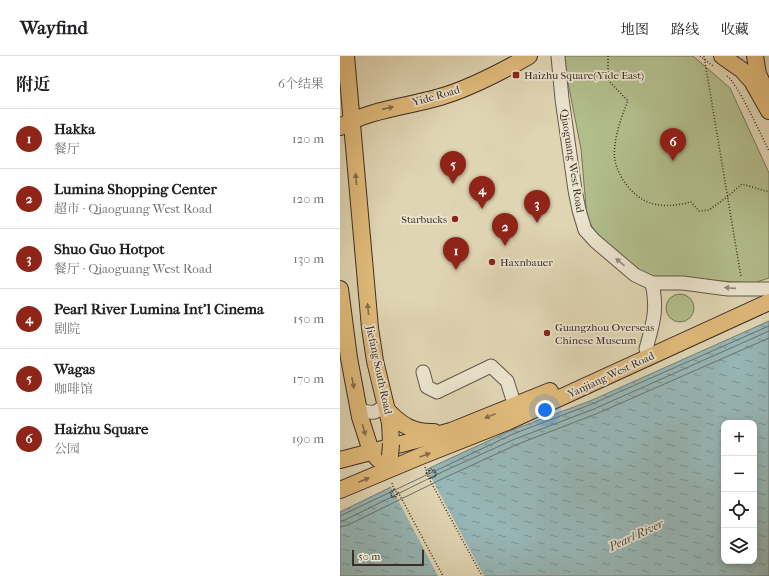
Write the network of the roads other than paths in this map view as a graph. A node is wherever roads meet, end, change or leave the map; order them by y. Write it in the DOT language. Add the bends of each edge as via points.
graph roads {
  1 [pos="529,56"];
  2 [pos="558,56"];
  3 [pos="755,56"];
  4 [pos="720,63"];
  5 [pos="344,69"];
  6 [pos="769,97"];
  7 [pos="769,111"];
  8 [pos="346,124"];
  9 [pos="652,283"];
  10 [pos="340,289"];
  11 [pos="769,289"];
  12 [pos="769,293"];
  13 [pos="769,302"];
  14 [pos="646,349"];
  15 [pos="423,372"];
  16 [pos="387,406"];
  17 [pos="515,406"];
  18 [pos="358,408"];
  19 [pos="451,431"];
  20 [pos="371,451"];
  21 [pos="390,456"];
  22 [pos="340,460"];
  23 [pos="340,490"];
  8 -- 1 [label="main road, Yide Road, one-way" via="385,109 448,94 505,70"];
  9 -- 2 [label="street, Qiaoguang West Road, one-way" via="635,275 585,230 575,190"];
  3 -- 6 [label="main road" via="758,74"];
  4 -- 7 [label="main road" via="742,70 752,81"];
  5 -- 8 [label="main road, Jiefang South Road"];
  16 -- 8 [label="main road, Jiefang South Road, one-way" via="375,361 370,328"];
  11 -- 9 [label="street, Qiaoguang West Road, one-way"];
  9 -- 14 [label="street" via="656,312"];
  10 -- 18 [label="main road, one-way"];
  12 -- 14 [label="main road, Yanjiang West Road"];
  21 -- 13 [label="main road, Yanjiang West Road, one-way" via="507,422"];
  14 -- 17 [label="main road, Yanjiang West Road"];
  15 -- 17 [label="street" via="427,387 437,392 491,366 507,381"];
  16 -- 18 [label="street" via="374,413"];
  16 -- 19 [label="main road" via="400,423 413,429 421,432"];
  16 -- 21 [label="main road, Jiefang South Road"];
  17 -- 19 [label="main road, Yanjiang West Road, one-way"];
  18 -- 20 [label="main road, one-way"];
  19 -- 20 [label="main road, Yanjiang West Road"];
  20 -- 21 [label="main road"];
  20 -- 22 [label="main road, Yanjiang West Road"];
  23 -- 21 [label="main road, Yanjiang West Road, one-way"];
}
